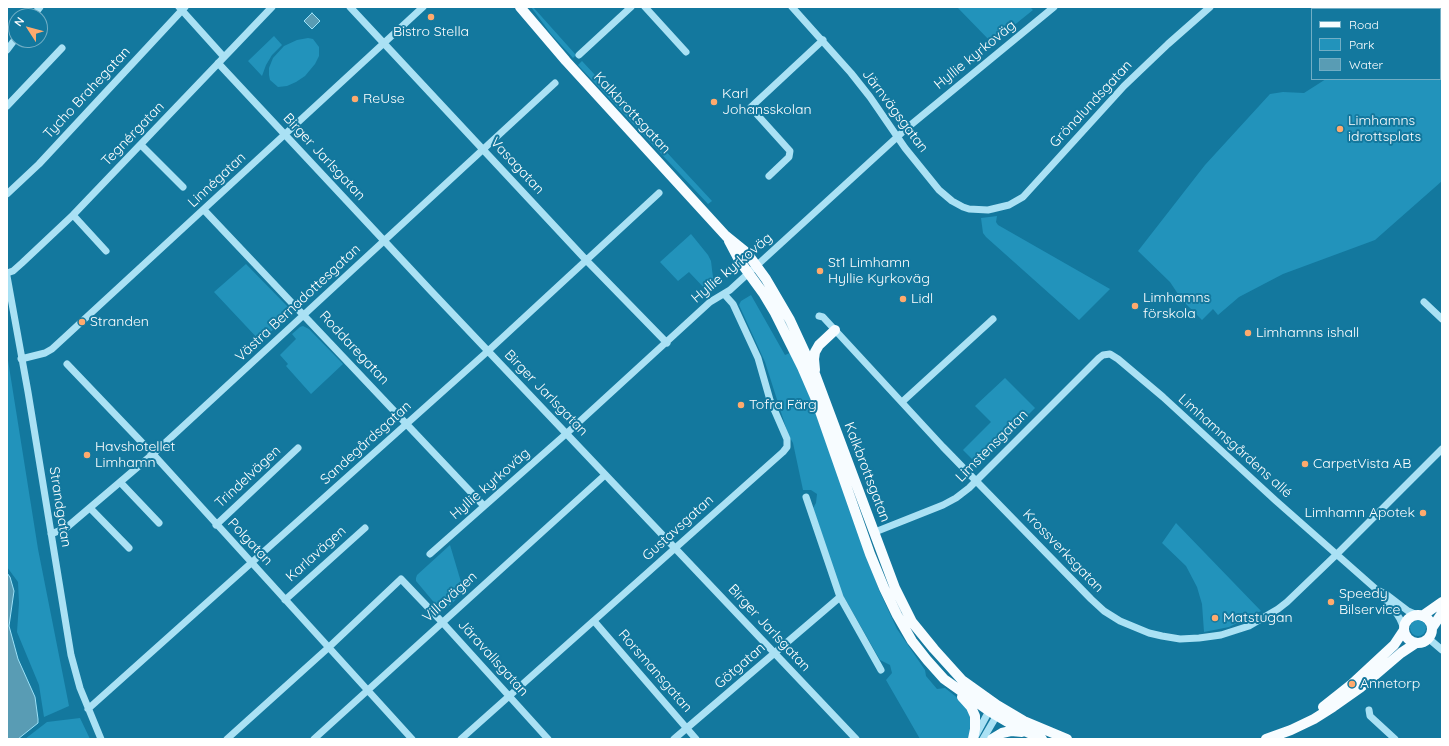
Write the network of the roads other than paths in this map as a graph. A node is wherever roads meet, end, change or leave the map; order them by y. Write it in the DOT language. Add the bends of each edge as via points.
graph roads {
  1 [pos="272,7"];
  2 [pos="350,7"];
  3 [pos="423,7"];
  4 [pos="520,7"];
  5 [pos="631,7"];
  6 [pos="645,7"];
  7 [pos="792,7"];
  8 [pos="1210,7"];
  9 [pos="182,8"];
  10 [pos="1051,8"];
  11 [pos="823,40"];
  12 [pos="384,44"];
  13 [pos="62,48"];
  14 [pos="686,52"];
  15 [pos="579,55"];
  16 [pos="224,57"];
  17 [pos="218,63"];
  18 [pos="555,83"];
  19 [pos="7,106"];
  20 [pos="286,134"];
  21 [pos="898,138"];
  22 [pos="141,145"];
  23 [pos="484,150"];
  24 [pos="769,176"];
  25 [pos="183,187"];
  26 [pos="659,193"];
  27 [pos="7,194"];
  28 [pos="204,210"];
  29 [pos="988,210"];
  30 [pos="73,215"];
  31 [pos="385,240"];
  32 [pos="106,252"];
  33 [pos="587,261"];
  34 [pos="753,269"];
  35 [pos="7,274"];
  36 [pos="724,294"];
  37 [pos="1424,302"];
  38 [pos="305,315"];
  39 [pos="820,316"];
  40 [pos="993,319"];
  41 [pos="1442,320"];
  42 [pos="835,330"];
  43 [pos="667,343"];
  44 [pos="488,351"];
  45 [pos="1110,354"];
  46 [pos="22,358"];
  47 [pos="67,364"];
  48 [pos="815,374"];
  49 [pos="902,402"];
  50 [pos="407,423"];
  51 [pos="568,433"];
  52 [pos="298,448"];
  53 [pos="1442,449"];
  54 [pos="153,454"];
  55 [pos="605,475"];
  56 [pos="977,481"];
  57 [pos="120,482"];
  58 [pos="806,497"];
  59 [pos="484,506"];
  60 [pos="90,508"];
  61 [pos="160,523"];
  62 [pos="216,525"];
  63 [pos="365,528"];
  64 [pos="875,532"];
  65 [pos="52,534"];
  66 [pos="129,548"];
  67 [pos="676,548"];
  68 [pos="430,554"];
  69 [pos="1337,554"];
  70 [pos="252,563"];
  71 [pos="1377,590"];
  72 [pos="840,597"];
  73 [pos="285,600"];
  74 [pos="1442,602"];
  75 [pos="1442,613"];
  76 [pos="1420,616"];
  77 [pos="594,621"];
  78 [pos="442,622"];
  79 [pos="1432,628"];
  80 [pos="1404,629"];
  81 [pos="1428,638"];
  82 [pos="1416,643"];
  83 [pos="328,648"];
  84 [pos="1442,650"];
  85 [pos="775,653"];
  86 [pos="881,670"];
  87 [pos="944,679"];
  88 [pos="367,691"];
  89 [pos="510,696"];
  90 [pos="88,709"];
  91 [pos="994,710"];
  92 [pos="1369,710"];
  93 [pos="687,729"];
  94 [pos="1037,737"];
  95 [pos="101,739"];
  96 [pos="227,739"];
  97 [pos="314,739"];
  98 [pos="412,739"];
  99 [pos="461,739"];
  100 [pos="548,739"];
  101 [pos="674,739"];
  102 [pos="696,739"];
  103 [pos="856,739"];
  104 [pos="974,739"];
  105 [pos="983,739"];
  106 [pos="992,739"];
  107 [pos="1067,739"];
  108 [pos="1266,739"];
  109 [pos="1395,739"];
  1 -- 16 [label="street, Tegnérgatan"];
  2 -- 12 [label="street, Vasagatan"];
  3 -- 12 [label="street, Linnégatan"];
  4 -- 34 [label="main road, Kalkbrottsgatan" via="567,63 726,236 739,260"];
  5 -- 15 [label="street"];
  6 -- 14 [label="street"];
  7 -- 11 [label="street, Järnvägsgatan"];
  8 -- 29 [label="street, Grönalundsgatan" via="1124,86 1023,197 1009,205"];
  9 -- 16 [label="street"];
  9 -- 27 [label="street, Tycho Brahegatan" via="39,164"];
  10 -- 21 [label="street, Hyllie kyrkoväg"];
  11 -- 21 [label="street, Järnvägsgatan" via="870,97"];
  11 -- 24 [label="street" via="751,106 790,151 789,157"];
  12 -- 20 [label="street, Linnégatan"];
  12 -- 23 [label="street, Vasagatan"];
  13 -- 19 [label="street"];
  16 -- 17 [label="street, Tegnérgatan"];
  17 -- 20 [label="street, Birger Jarlsgatan"];
  17 -- 22 [label="street, Tegnérgatan"];
  18 -- 23 [label="street, Västra Bernadottesgatan"];
  20 -- 28 [label="street, Linnégatan"];
  20 -- 31 [label="street, Birger Jarlsgatan"];
  21 -- 29 [label="street, Järnvägsgatan" via="946,196 963,207"];
  21 -- 34 [label="street, Hyllie kyrkoväg"];
  22 -- 25 [label="street"];
  22 -- 30 [label="street, Tegnérgatan"];
  23 -- 31 [label="street, Västra Bernadottesgatan"];
  23 -- 33 [label="street, Vasagatan"];
  26 -- 33 [label="street, Sandegårdsgatan"];
  28 -- 38 [label="street, Roddaregatan"];
  28 -- 46 [label="street, Linnégatan" via="52,349"];
  30 -- 32 [label="street"];
  30 -- 35 [label="street, Tegnérgatan"];
  31 -- 38 [label="street, Västra Bernadottesgatan"];
  31 -- 44 [label="street, Birger Jarlsgatan"];
  33 -- 43 [label="street, Vasagatan"];
  33 -- 44 [label="street, Sandegårdsgatan"];
  34 -- 36 [label="street, Hyllie kyrkoväg"];
  34 -- 48 [label="main road, Kalkbrottsgatan" via="790,320"];
  34 -- 87 [label="main road, Kalkbrottsgatan" via="815,397 884,588 912,641"];
  35 -- 46 [label="street, Strandgatan"];
  36 -- 43 [label="street, Hyllie kyrkoväg" via="710,302"];
  36 -- 67 [label="street, Gustavsgatan" via="733,304 758,358 770,400 787,439 787,447"];
  37 -- 41 [label="street"];
  38 -- 50 [label="street, Roddaregatan"];
  38 -- 54 [label="street, Västra Bernadottesgatan"];
  39 -- 42 [label="street, Krossverksgatan"];
  40 -- 49 [label="street"];
  42 -- 48 [label="main road" via="815,352"];
  42 -- 49 [label="street, Krossverksgatan"];
  43 -- 51 [label="street, Hyllie kyrkoväg"];
  44 -- 50 [label="street, Sandegårdsgatan"];
  44 -- 51 [label="street, Birger Jarlsgatan"];
  45 -- 56 [label="street, Limstensgatan" via="1099,358"];
  45 -- 69 [label="street, Limhamnsgårdens allé" via="1163,397 1274,500"];
  46 -- 65 [label="street, Strandgatan"];
  47 -- 54 [label="street, Polgatan"];
  48 -- 64 [label="main road, Kalkbrottsgatan"];
  49 -- 56 [label="street, Krossverksgatan"];
  50 -- 59 [label="street, Roddaregatan"];
  50 -- 70 [label="street, Sandegårdsgatan"];
  51 -- 55 [label="street, Birger Jarlsgatan"];
  51 -- 59 [label="street, Hyllie kyrkoväg"];
  52 -- 62 [label="street, Trindelvägen"];
  53 -- 69 [label="street, Krossverksgatan"];
  54 -- 57 [label="street, Västra Bernadottesgatan"];
  54 -- 62 [label="street, Polgatan"];
  55 -- 67 [label="street, Birger Jarlsgatan"];
  55 -- 78 [label="street, Villavägen"];
  56 -- 64 [label="street, Limstensgatan" via="943,505"];
  56 -- 69 [label="street, Krossverksgatan" via="1104,611 1132,627 1162,636 1180,639 1200,638 1249,626 1287,602"];
  57 -- 60 [label="street, Västra Bernadottesgatan"];
  57 -- 61 [label="street"];
  58 -- 72 [label="street"];
  59 -- 68 [label="street, Hyllie kyrkoväg"];
  60 -- 65 [label="street, Västra Bernadottesgatan" via="66,528"];
  60 -- 66 [label="street"];
  62 -- 70 [label="street, Polgatan"];
  63 -- 73 [label="street, Karlavägen"];
  64 -- 91 [label="main road, Kalkbrottsgatan" via="895,588 912,622 962,680"];
  65 -- 90 [label="street, Strandgatan" via="71,655"];
  67 -- 77 [label="street, Gustavsgatan"];
  67 -- 85 [label="street, Birger Jarlsgatan"];
  69 -- 71 [label="street, Limhamnsgårdens allé"];
  70 -- 73 [label="street, Polgatan"];
  70 -- 90 [label="street, Sandegårdsgatan"];
  71 -- 76 [label="street, Limhamnsgårdens allé"];
  71 -- 80 [label="street, Limhamnsgårdens allé" via="1395,610"];
  72 -- 85 [label="street, Götgatan"];
  72 -- 86 [label="street"];
  73 -- 83 [label="street, Polgatan"];
  74 -- 76 [label="main road"];
  75 -- 79 [label="main road"];
  76 -- 79 [label="main road" via="1429,621"];
  76 -- 80 [label="main road" via="1408,620"];
  77 -- 89 [label="street, Gustavsgatan"];
  77 -- 93 [label="street, Rorsmansgatan"];
  78 -- 83 [label="street, Järavallsgatan" via="401,579"];
  78 -- 88 [label="street, Villavägen"];
  78 -- 89 [label="street, Järavallsgatan"];
  79 -- 81 [label="main road"];
  80 -- 82 [label="main road" via="1408,640"];
  80 -- 108 [label="main road" via="1394,645 1344,691 1312,714"];
  81 -- 82 [label="main road" via="1424,642"];
  81 -- 84 [label="street"];
  82 -- 108 [label="main road" via="1333,707 1291,730"];
  83 -- 88 [label="street, Polgatan"];
  83 -- 96 [label="street"];
  85 -- 93 [label="street, Götgatan"];
  85 -- 103 [label="street, Birger Jarlsgatan"];
  87 -- 91 [label="main road, Kalkbrottsgatan"];
  87 -- 104 [label="main road" via="971,707 976,722"];
  88 -- 97 [label="street, Villavägen"];
  88 -- 98 [label="street, Polgatan"];
  89 -- 99 [label="street, Gustavsgatan"];
  89 -- 100 [label="street, Järavallsgatan"];
  90 -- 95 [label="street, Strandgatan"];
  91 -- 94 [label="main road, Kalkbrottsgatan"];
  91 -- 104 [label="street"];
  91 -- 105 [label="street"];
  91 -- 107 [label="main road"];
  92 -- 109 [label="street" via="1370,716"];
  93 -- 101 [label="street, Götgatan"];
  93 -- 102 [label="street, Rorsmansgatan"];
  94 -- 106 [label="main road" via="1011,731"];
}
